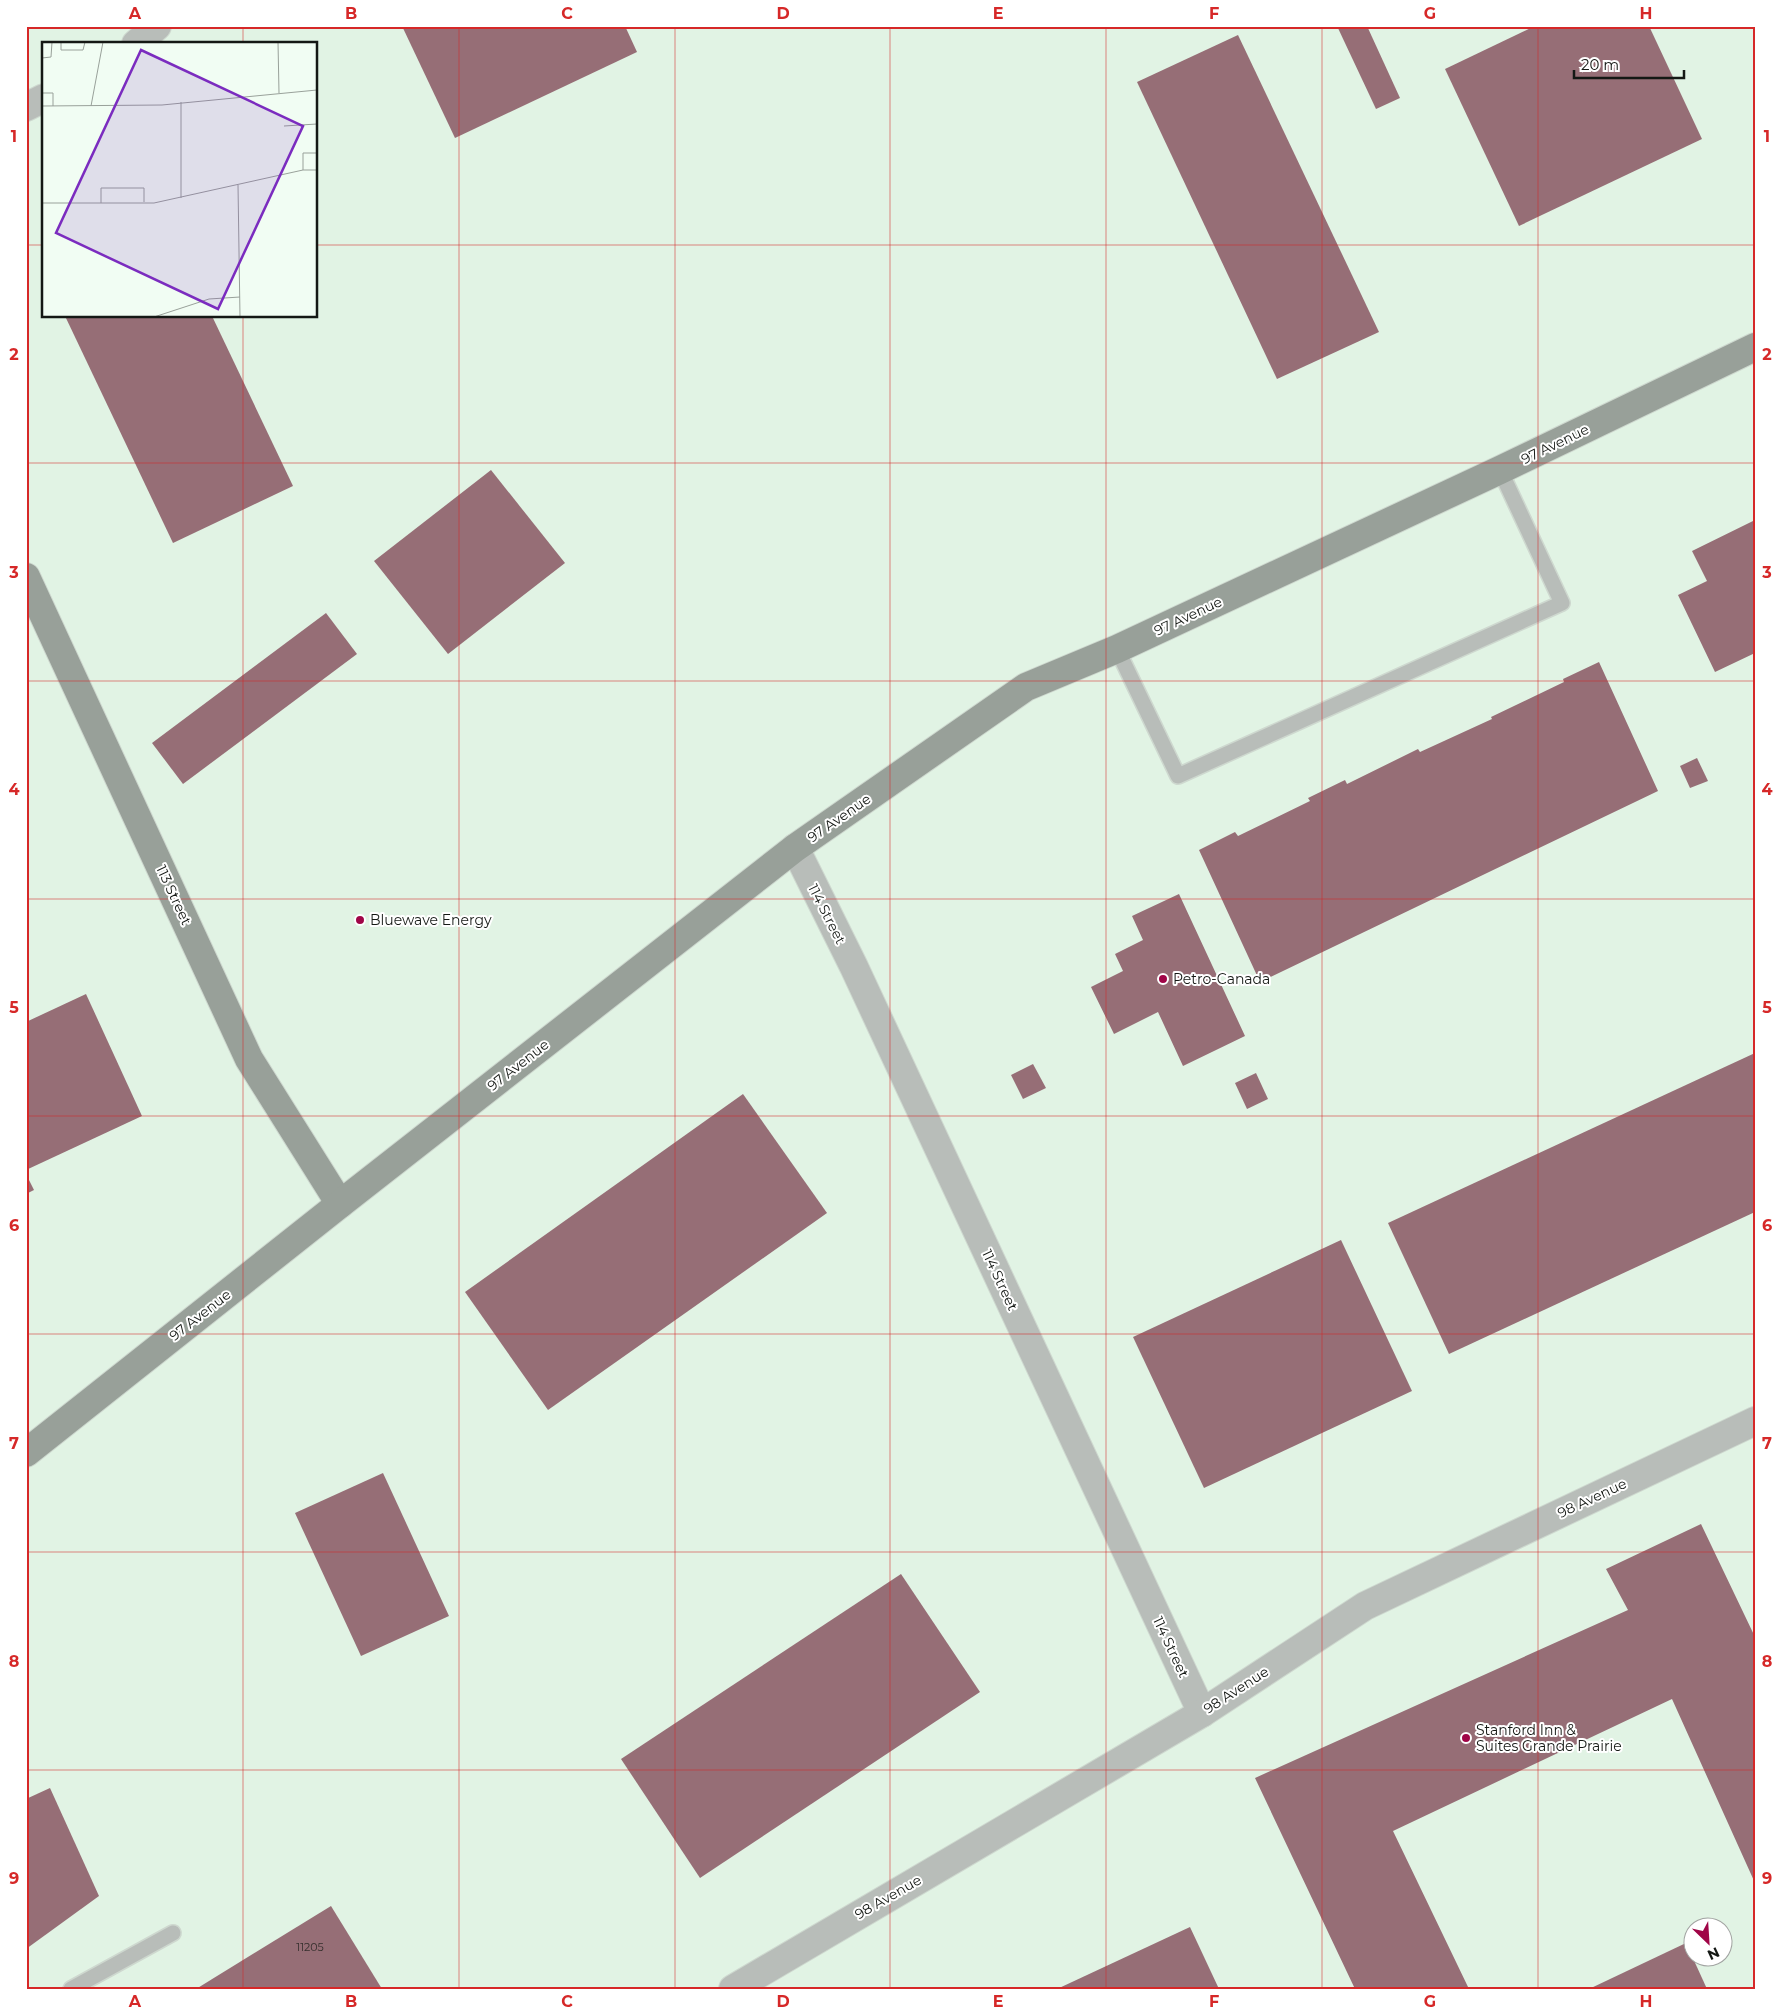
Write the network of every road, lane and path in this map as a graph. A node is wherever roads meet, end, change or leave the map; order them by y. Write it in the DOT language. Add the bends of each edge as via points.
graph roads {
  1 [pos="157,26"];
  2 [pos="138,42"];
  3 [pos="42,99"];
  4 [pos="26,107"];
  5 [pos="1755,347"];
  6 [pos="1500,470"];
  7 [pos="26,577"];
  8 [pos="1117,649"];
  9 [pos="795,848"];
  10 [pos="340,1204"];
  11 [pos="1755,1421"];
  12 [pos="26,1453"];
  13 [pos="1202,1713"];
  14 [pos="173,1932"];
  15 [pos="71,1989"];
  16 [pos="733,1989"];
  1 -- 2 [label="street"];
  3 -- 4 [label="street"];
  5 -- 6 [label="street, 97 Avenue"];
  6 -- 8 [label="street, 97 Avenue"];
  6 -- 8 [label="lane" via="1562,603 1178,776"];
  7 -- 10 [label="street, 113 Street" via="250,1059"];
  8 -- 9 [label="street, 97 Avenue" via="1026,687"];
  9 -- 10 [label="street, 97 Avenue"];
  9 -- 13 [label="street, 114 Street" via="854,966"];
  10 -- 12 [label="street, 97 Avenue"];
  11 -- 13 [label="street, 98 Avenue" via="1365,1606"];
  13 -- 16 [label="street, 98 Avenue"];
  14 -- 15 [label="lane"];
}
